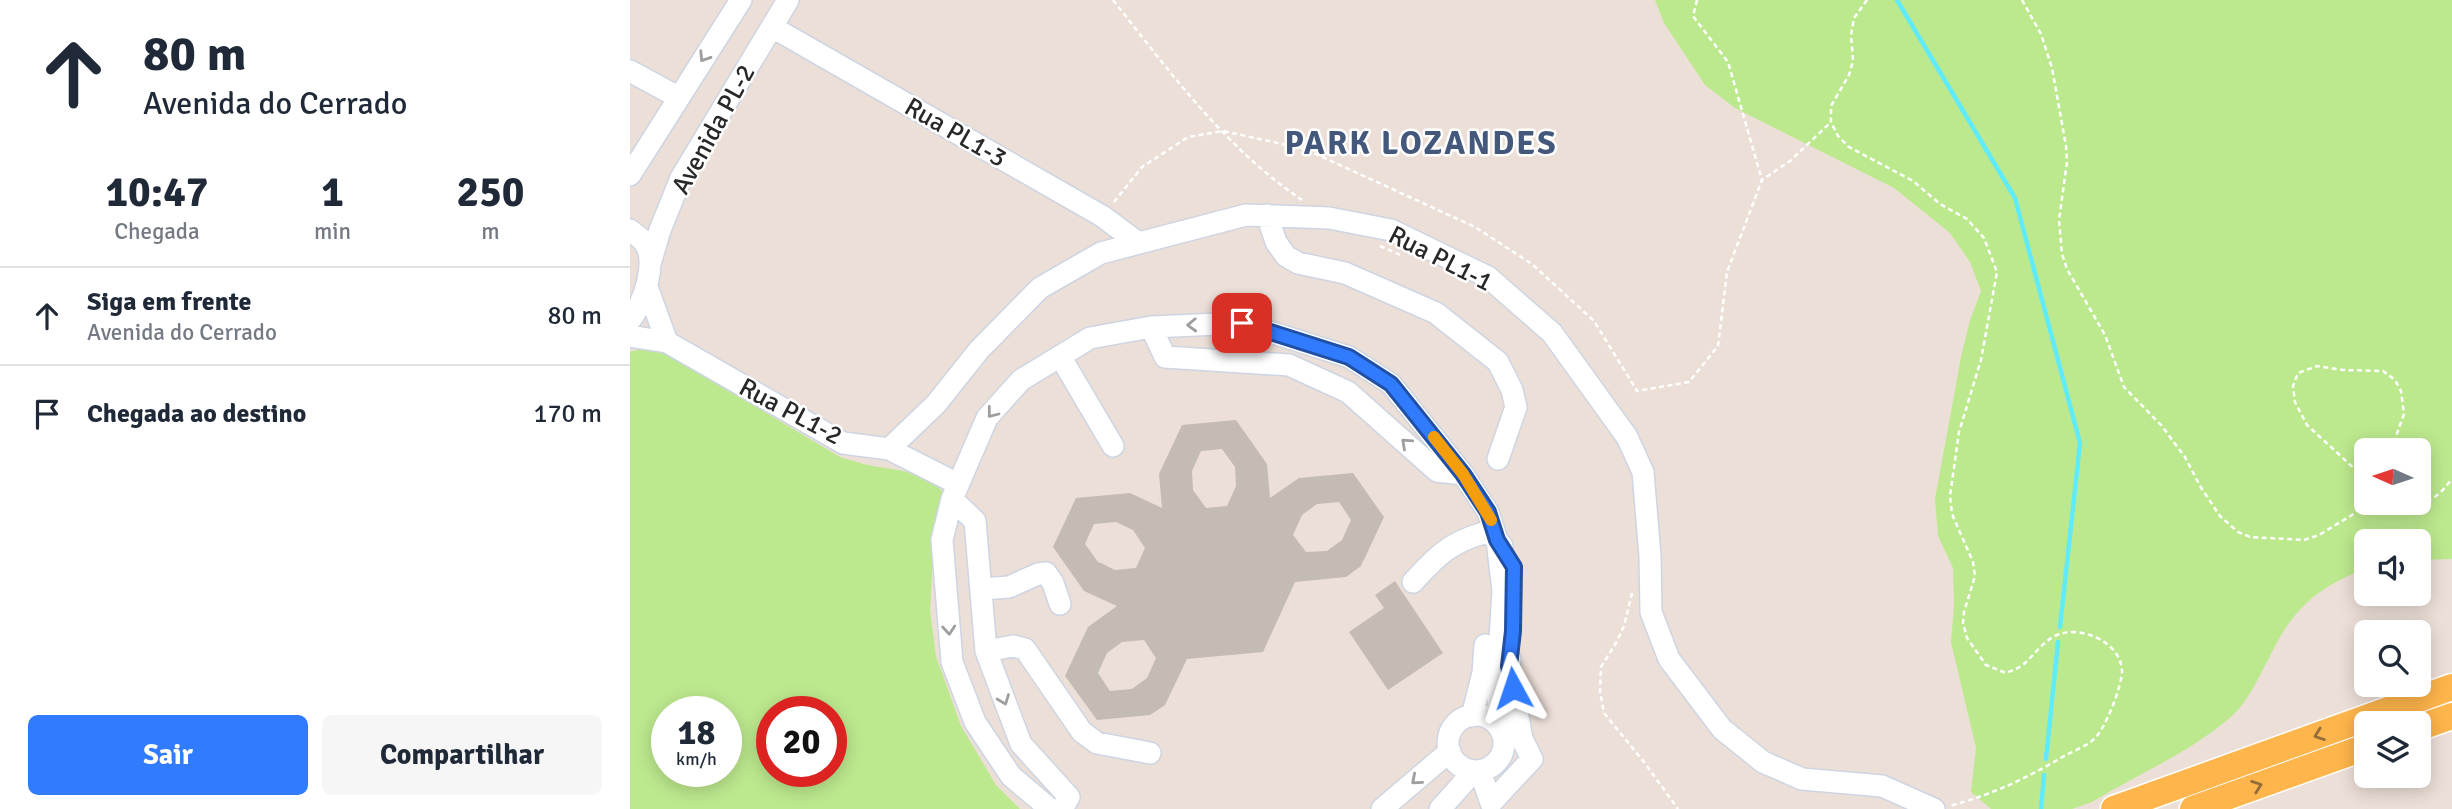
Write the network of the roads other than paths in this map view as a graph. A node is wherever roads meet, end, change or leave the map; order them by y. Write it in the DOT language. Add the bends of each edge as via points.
graph roads {
  1 [pos="741,0"];
  2 [pos="788,0"];
  3 [pos="772,27"];
  4 [pos="630,71"];
  5 [pos="678,97"];
  6 [pos="630,175"];
  7 [pos="1268,215"];
  8 [pos="630,230"];
  9 [pos="1137,242"];
  10 [pos="650,264"];
  11 [pos="647,287"];
  12 [pos="630,320"];
  13 [pos="1151,327"];
  14 [pos="630,336"];
  15 [pos="667,342"];
  16 [pos="1060,356"];
  17 [pos="1113,446"];
  18 [pos="889,449"];
  19 [pos="1498,459"];
  20 [pos="1463,474"];
  21 [pos="955,491"];
  22 [pos="1492,536"];
  23 [pos="1413,582"];
  24 [pos="981,589"];
  25 [pos="1060,604"];
  26 [pos="986,651"];
  27 [pos="1497,669"];
  28 [pos="2452,687"];
  29 [pos="1472,716"];
  30 [pos="2452,716"];
  31 [pos="2431,723"];
  32 [pos="1498,726"];
  33 [pos="1450,751"];
  34 [pos="2354,751"];
  35 [pos="1150,753"];
  36 [pos="1477,771"];
  37 [pos="1049,809"];
  38 [pos="1062,809"];
  39 [pos="1382,809"];
  40 [pos="1440,809"];
  41 [pos="1934,809"];
  42 [pos="2114,809"];
  43 [pos="2193,809"];
  1 -- 5 [label="street, Avenida PL-2, one-way"];
  2 -- 3 [label="street, Avenida PL-2"];
  3 -- 9 [label="street, Rua PL1-3" via="1102,216"];
  3 -- 10 [label="street, Avenida PL-2" via="681,178"];
  4 -- 5 [label="street"];
  5 -- 6 [label="street, Avenida PL-2"];
  7 -- 9 [label="street, Rua PL1-1" via="1246,215"];
  7 -- 19 [label="street" via="1276,242 1286,256 1345,273 1436,313 1498,362 1516,407"];
  7 -- 41 [label="street, Rua PL1-1" via="1329,218 1391,230 1488,276 1552,333 1627,437 1643,472 1651,612 1669,659 1722,729 1763,762 1802,779 1882,786"];
  8 -- 10 [label="street" via="645,243"];
  9 -- 18 [label="street, Rua PL1-1" via="1101,253 1040,288"];
  10 -- 11 [label="street, Avenida PL-2"];
  11 -- 12 [label="street"];
  11 -- 15 [label="street"];
  13 -- 16 [label="street" via="1090,338"];
  20 -- 13 [label="street, one-way" via="1437,471 1348,391 1289,365 1165,357"];
  20 -- 13 [label="street, one-way" via="1391,384 1349,357 1242,323"];
  14 -- 15 [label="street, Rua PL1-2"];
  15 -- 18 [label="street, Rua PL1-2" via="844,443"];
  16 -- 17 [label="street"];
  16 -- 21 [label="street, one-way" via="1021,380 987,418"];
  18 -- 21 [label="street, Rua PL1-2"];
  20 -- 22 [label="street" via="1488,512"];
  21 -- 24 [label="street" via="975,522"];
  21 -- 37 [label="street, one-way" via="942,540 952,662 975,722 1011,776"];
  22 -- 23 [label="street" via="1469,537 1441,552"];
  22 -- 27 [label="street" via="1503,591"];
  24 -- 25 [label="street" via="1009,587 1046,573"];
  24 -- 26 [label="street"];
  26 -- 35 [label="street" via="1013,646 1025,649 1082,732 1097,743"];
  26 -- 38 [label="street, one-way" via="1021,744 1069,797"];
  27 -- 29 [label="street"];
  27 -- 32 [label="street"];
  27 -- 36 [label="street" via="1532,759 1491,803"];
  28 -- 42 [label="main road, one-way"];
  29 -- 32 [label="street" via="1490,719"];
  29 -- 33 [label="street" via="1456,724 1448,742"];
  30 -- 31 [label="main road"];
  32 -- 36 [label="street" via="1503,734 1502,754 1497,762"];
  33 -- 36 [label="street" via="1458,765"];
  33 -- 39 [label="street, one-way"];
  43 -- 34 [label="main road, one-way"];
  36 -- 40 [label="street"];
}
